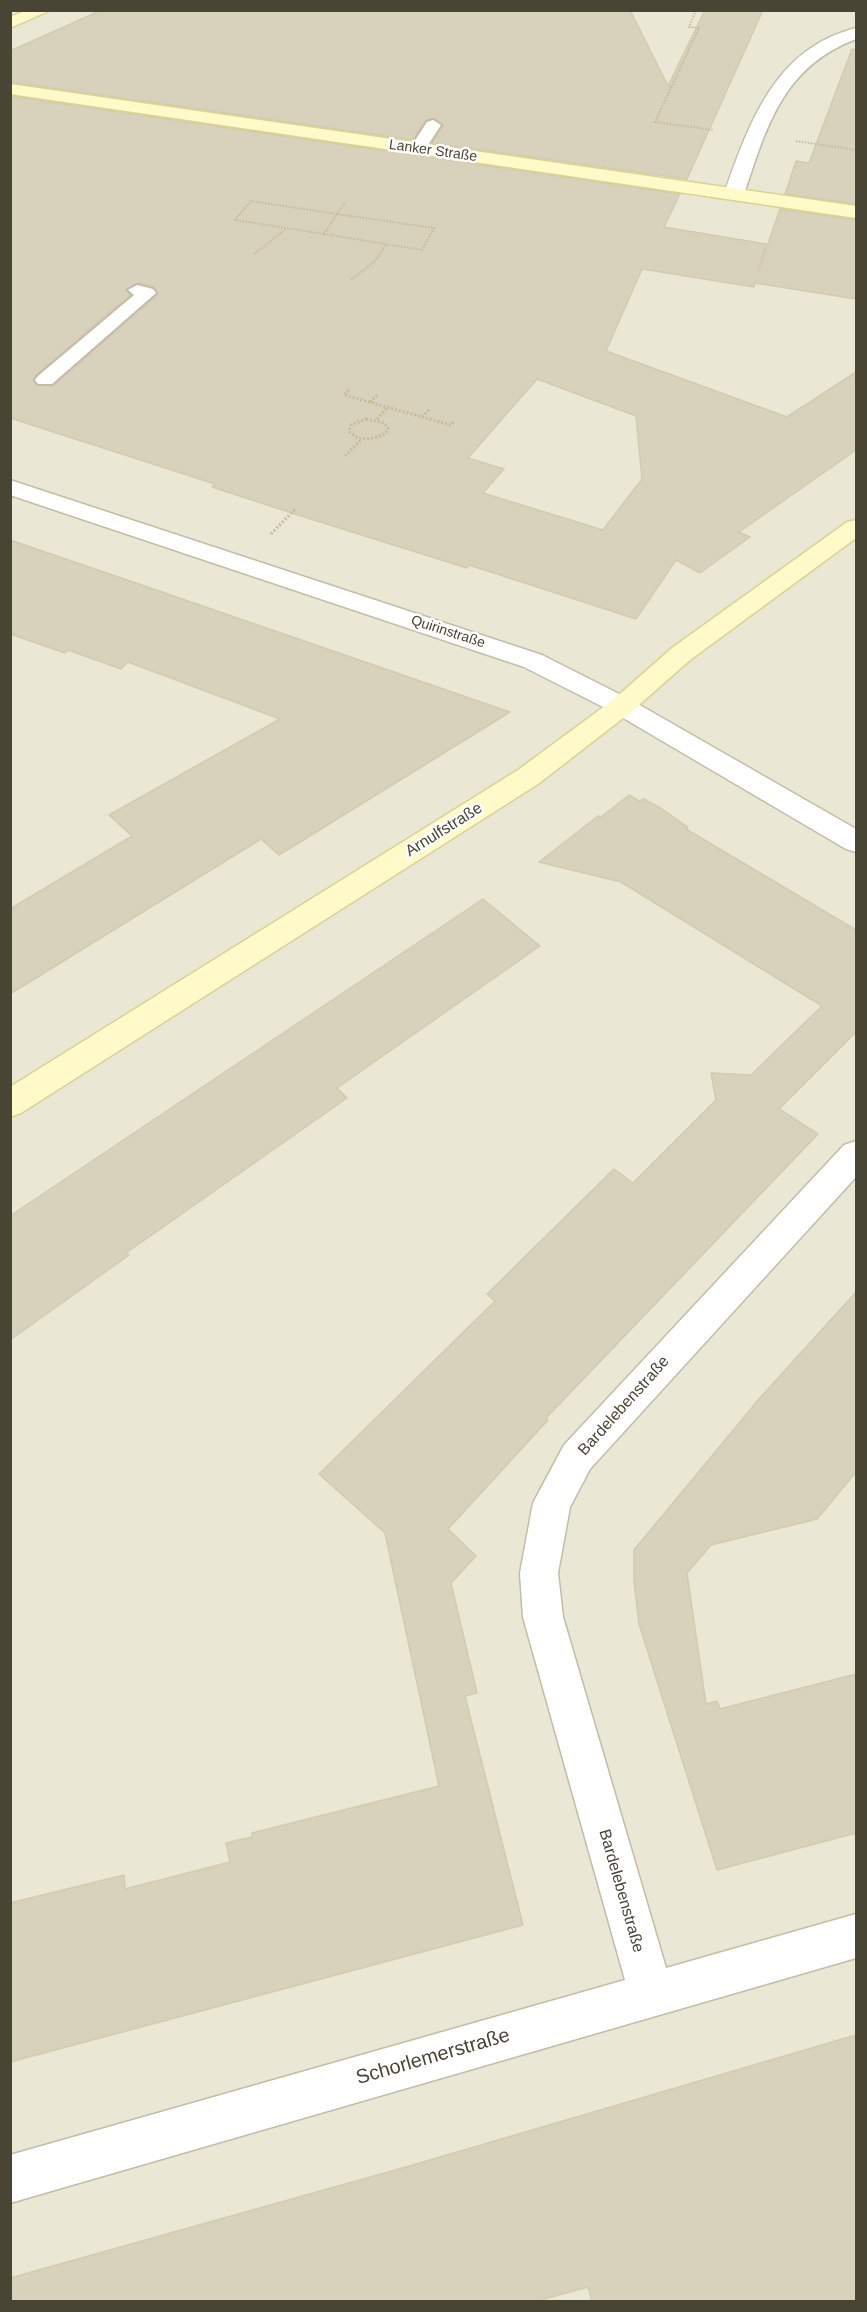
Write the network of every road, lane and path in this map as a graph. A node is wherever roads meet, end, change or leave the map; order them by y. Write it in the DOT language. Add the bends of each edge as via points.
graph roads {
  1 [pos="43,10"];
  2 [pos="696,10"];
  3 [pos="10,23"];
  4 [pos="856,33"];
  5 [pos="10,89"];
  6 [pos="433,125"];
  7 [pos="755,136"];
  8 [pos="418,148"];
  9 [pos="856,150"];
  10 [pos="734,194"];
  11 [pos="345,202"];
  12 [pos="856,212"];
  13 [pos="338,213"];
  14 [pos="286,229"];
  15 [pos="324,234"];
  16 [pos="387,244"];
  17 [pos="254,254"];
  18 [pos="351,280"];
  19 [pos="137,290"];
  20 [pos="45,380"];
  21 [pos="349,390"];
  22 [pos="377,395"];
  23 [pos="370,402"];
  24 [pos="388,407"];
  25 [pos="429,410"];
  26 [pos="422,417"];
  27 [pos="377,419"];
  28 [pos="454,421"];
  29 [pos="362,440"];
  30 [pos="345,456"];
  31 [pos="10,487"];
  32 [pos="856,527"];
  33 [pos="622,706"];
  34 [pos="856,842"];
  35 [pos="10,1104"];
  36 [pos="856,1155"];
  37 [pos="856,1936"];
  38 [pos="651,1994"];
  39 [pos="10,2179"];
  1 -- 3 [label="main road"];
  2 -- 7 [label="path" via="688,27 699,28 655,122"];
  4 -- 7 [label="street" via="807,57 783,79"];
  5 -- 8 [label="main road, Lanker Straße"];
  6 -- 8 [label="lane"];
  7 -- 9 [label="path"];
  7 -- 10 [label="street"];
  8 -- 10 [label="main road, Lanker Straße"];
  10 -- 12 [label="main road, Lanker Straße"];
  11 -- 13 [label="path"];
  13 -- 14 [label="path" via="251,201 236,220"];
  13 -- 15 [label="path"];
  13 -- 16 [label="path" via="434,228 422,250"];
  14 -- 15 [label="path"];
  14 -- 17 [label="path"];
  15 -- 16 [label="path"];
  16 -- 18 [label="path" via="376,260"];
  19 -- 20 [label="lane" via="147,293"];
  21 -- 23 [label="path" via="344,395"];
  22 -- 23 [label="path"];
  23 -- 24 [label="path"];
  24 -- 26 [label="path"];
  24 -- 27 [label="path"];
  25 -- 26 [label="path"];
  26 -- 28 [label="path" via="451,425"];
  27 -- 29 [label="path" via="388,428 386,434"];
  27 -- 29 [label="path" via="351,425 349,431"];
  29 -- 30 [label="path"];
  31 -- 33 [label="street, Quirinstraße" via="533,661"];
  32 -- 33 [label="main road, Arnulfstraße" via="681,654"];
  33 -- 34 [label="street, Quirinstraße"];
  33 -- 35 [label="main road, Arnulfstraße" via="528,777"];
  36 -- 38 [label="street, Bardelebenstraße" via="577,1457 552,1503 539,1573 543,1617"];
  37 -- 38 [label="street, Schorlemerstraße"];
  38 -- 39 [label="street, Schorlemerstraße"];
}
